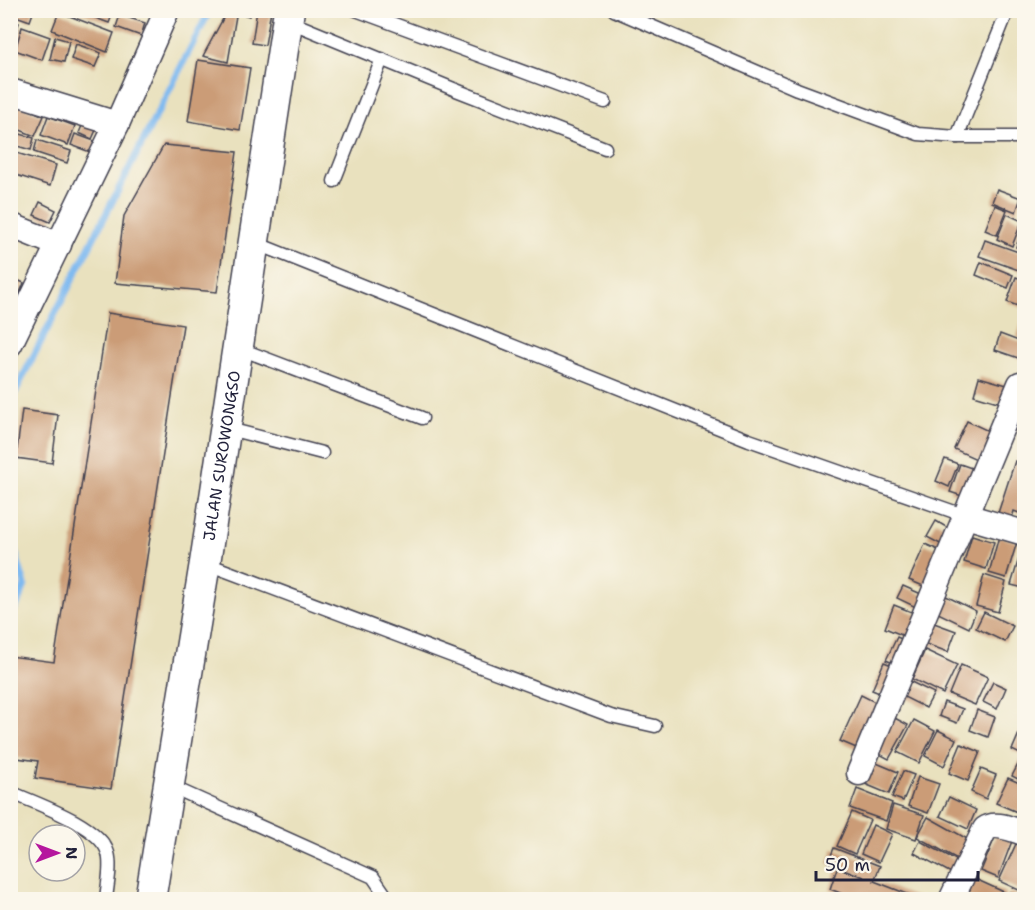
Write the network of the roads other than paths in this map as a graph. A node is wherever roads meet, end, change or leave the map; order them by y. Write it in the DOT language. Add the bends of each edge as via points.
graph roads {
  1 [pos="167,10"];
  2 [pos="356,10"];
  3 [pos="614,10"];
  4 [pos="1008,10"];
  5 [pos="288,15"];
  6 [pos="382,59"];
  7 [pos="10,91"];
  8 [pos="605,102"];
  9 [pos="117,124"];
  10 [pos="957,137"];
  11 [pos="1024,137"];
  12 [pos="605,148"];
  13 [pos="334,181"];
  14 [pos="10,225"];
  15 [pos="253,242"];
  16 [pos="59,245"];
  17 [pos="10,344"];
  18 [pos="237,348"];
  19 [pos="1020,384"];
  20 [pos="422,418"];
  21 [pos="225,428"];
  22 [pos="322,453"];
  23 [pos="966,516"];
  24 [pos="1024,532"];
  25 [pos="205,563"];
  26 [pos="655,726"];
  27 [pos="859,773"];
  28 [pos="170,786"];
  29 [pos="10,792"];
  30 [pos="1024,833"];
  31 [pos="106,900"];
  32 [pos="150,900"];
  33 [pos="386,900"];
  34 [pos="951,900"];
  1 -- 9 [label="street"];
  2 -- 8 [label="lane"];
  3 -- 10 [label="lane" via="797,88 918,134"];
  4 -- 10 [label="lane"];
  5 -- 6 [label="lane"];
  5 -- 15 [label="street, JALAN SUROWONGSO"];
  6 -- 12 [label="lane"];
  6 -- 13 [label="lane"];
  7 -- 9 [label="street"];
  9 -- 16 [label="street"];
  10 -- 11 [label="lane"];
  14 -- 16 [label="street"];
  15 -- 18 [label="street, JALAN SUROWONGSO"];
  15 -- 23 [label="lane" via="749,440"];
  16 -- 17 [label="street"];
  18 -- 20 [label="lane"];
  18 -- 21 [label="street, JALAN SUROWONGSO"];
  19 -- 23 [label="street"];
  21 -- 22 [label="lane"];
  21 -- 25 [label="street, JALAN SUROWONGSO"];
  23 -- 24 [label="street"];
  23 -- 27 [label="street"];
  25 -- 26 [label="lane" via="611,716"];
  25 -- 28 [label="street, JALAN SUROWONGSO"];
  28 -- 32 [label="street, JALAN SUROWONGSO"];
  28 -- 33 [label="lane" via="373,878"];
  29 -- 31 [label="lane" via="96,835 108,852"];
  30 -- 34 [label="street" via="995,825 985,829"];
}
